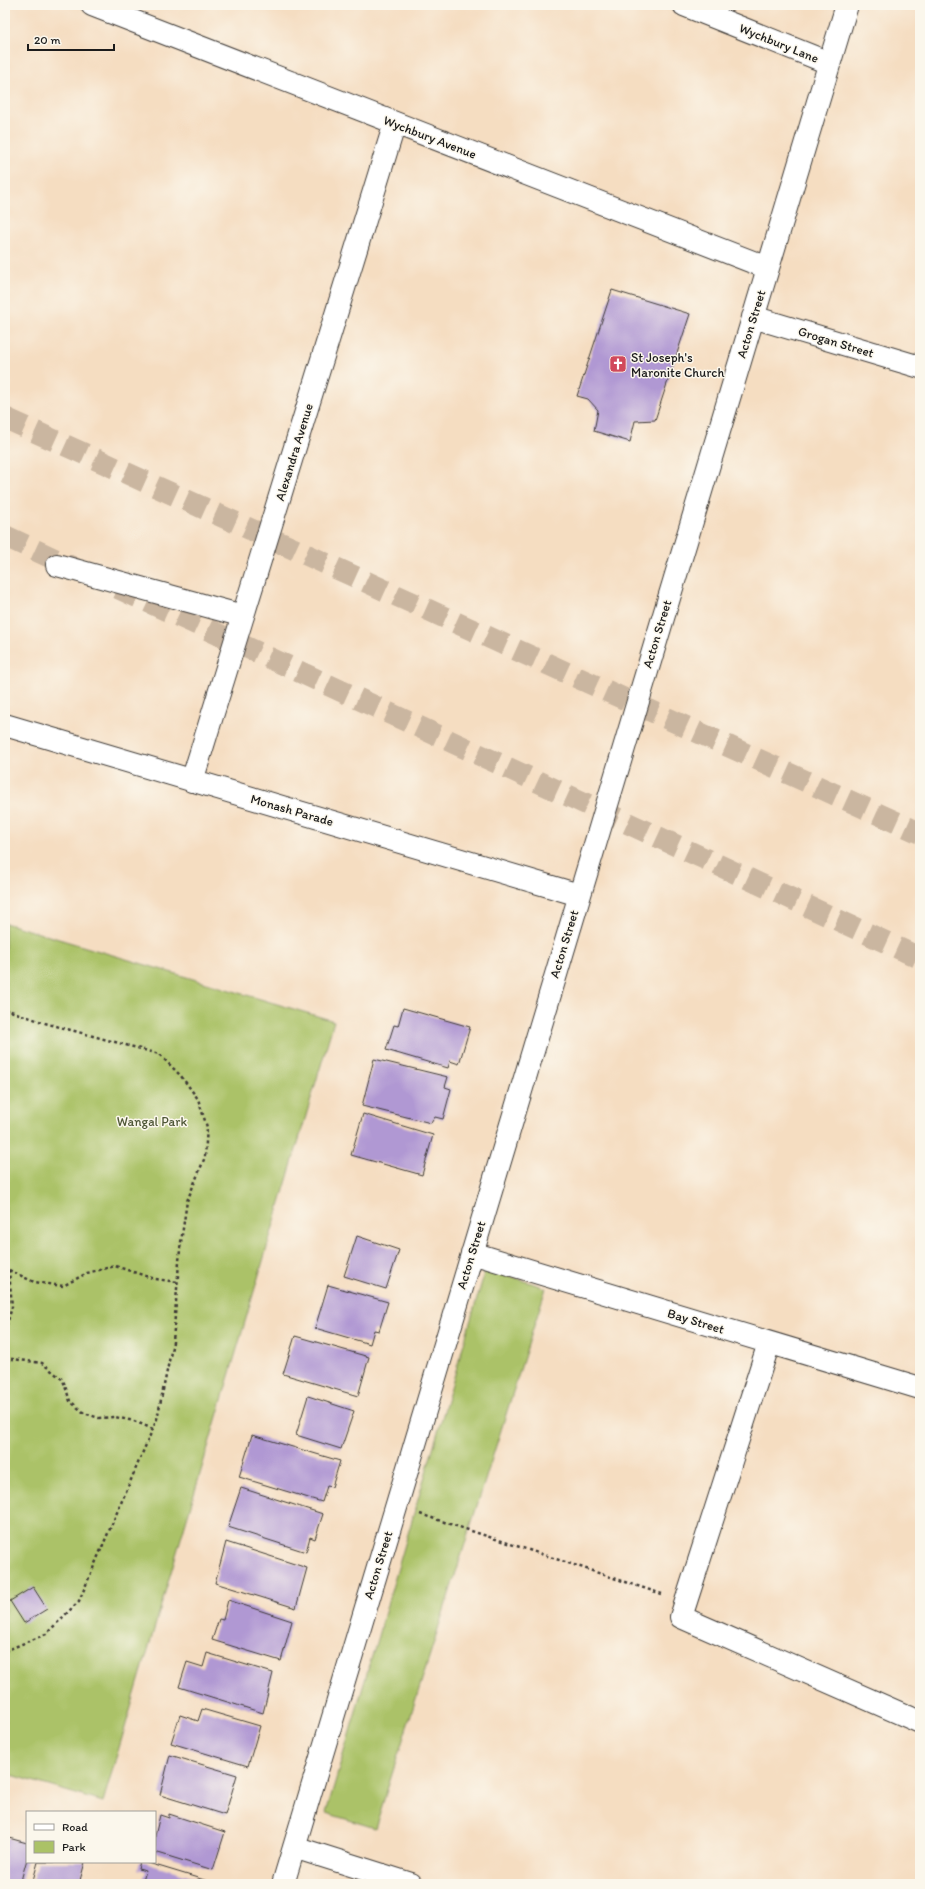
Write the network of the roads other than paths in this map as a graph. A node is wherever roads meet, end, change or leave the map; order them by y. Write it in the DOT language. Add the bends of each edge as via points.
graph roads {
  1 [pos="92,5"];
  2 [pos="684,5"];
  3 [pos="847,5"];
  4 [pos="829,63"];
  5 [pos="395,123"];
  6 [pos="768,268"];
  7 [pos="753,317"];
  8 [pos="920,367"];
  9 [pos="57,565"];
  10 [pos="243,616"];
  11 [pos="5,725"];
  12 [pos="192,780"];
  13 [pos="579,895"];
  14 [pos="472,1253"];
  15 [pos="769,1343"];
  16 [pos="920,1388"];
  17 [pos="920,1722"];
  18 [pos="294,1847"];
  19 [pos="283,1884"];
  20 [pos="411,1884"];
  1 -- 5 [label="street, Wychbury Avenue"];
  2 -- 4 [label="street, Wychbury Lane"];
  3 -- 4 [label="street, Acton Street"];
  4 -- 6 [label="street, Acton Street"];
  5 -- 6 [label="street, Wychbury Avenue"];
  5 -- 10 [label="street, Alexandra Avenue"];
  6 -- 7 [label="street, Acton Street"];
  7 -- 8 [label="street, Grogan Street"];
  7 -- 13 [label="street, Acton Street"];
  9 -- 10 [label="street"];
  10 -- 12 [label="street, Alexandra Avenue"];
  11 -- 12 [label="street, Monash Parade"];
  12 -- 13 [label="street, Monash Parade"];
  13 -- 14 [label="street, Acton Street"];
  14 -- 15 [label="street, Bay Street"];
  14 -- 18 [label="street, Acton Street"];
  15 -- 16 [label="street, Bay Street"];
  15 -- 17 [label="street" via="681,1617"];
  18 -- 19 [label="street, Acton Street"];
  18 -- 20 [label="street"];
}
